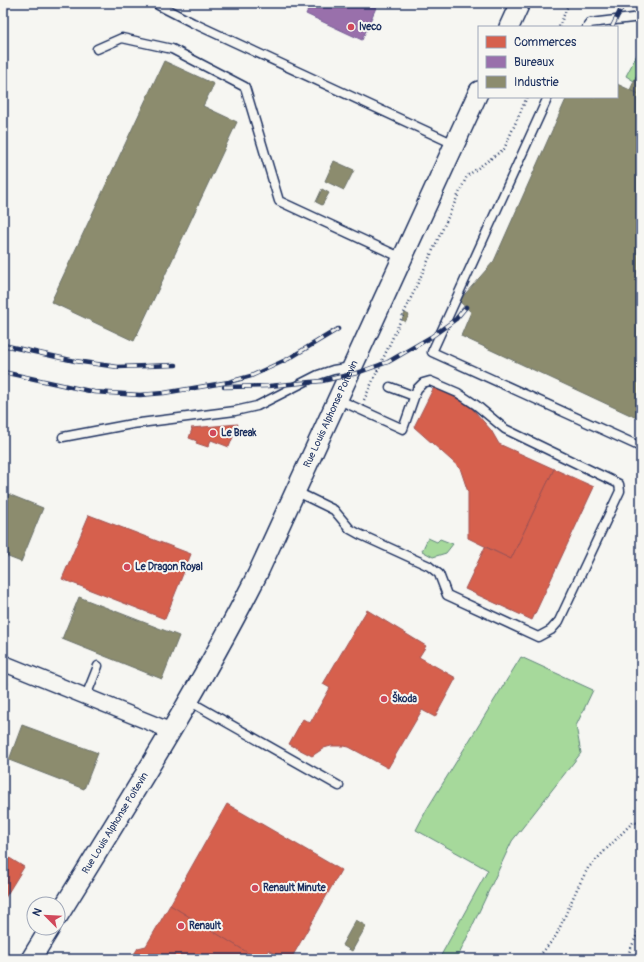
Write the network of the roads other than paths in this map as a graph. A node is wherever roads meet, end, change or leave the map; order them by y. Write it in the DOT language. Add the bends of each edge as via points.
graph roads {
  1 [pos="157,3"];
  2 [pos="520,3"];
  3 [pos="641,17"];
  4 [pos="508,26"];
  5 [pos="588,26"];
  6 [pos="97,49"];
  7 [pos="478,93"];
  8 [pos="548,98"];
  9 [pos="454,144"];
  10 [pos="402,258"];
  11 [pos="352,366"];
  12 [pos="390,387"];
  13 [pos="414,396"];
  14 [pos="337,399"];
  15 [pos="63,437"];
  16 [pos="641,447"];
  17 [pos="295,491"];
  18 [pos="3,663"];
  19 [pos="98,666"];
  20 [pos="86,696"];
  21 [pos="189,701"];
  22 [pos="171,731"];
  23 [pos="339,786"];
  24 [pos="66,903"];
  25 [pos="45,936"];
  26 [pos="31,959"];
  1 -- 9 [label="lane" via="192,23"];
  2 -- 4 [label="street"];
  3 -- 5 [label="lane" via="590,23"];
  6 -- 10 [label="lane" via="122,38 172,49 245,87 279,201"];
  7 -- 9 [label="street, Rue Louis Alphonse Poitevin"];
  8 -- 16 [label="lane" via="432,352"];
  9 -- 10 [label="street, Rue Louis Alphonse Poitevin"];
  10 -- 11 [label="street, Rue Louis Alphonse Poitevin"];
  11 -- 14 [label="street, Rue Louis Alphonse Poitevin"];
  11 -- 15 [label="lane" via="318,376 257,406"];
  12 -- 13 [label="lane"];
  13 -- 14 [label="lane" via="403,429"];
  13 -- 17 [label="lane" via="423,383 438,383 476,405 505,429 620,484 620,491 559,621 551,630 538,637 447,595 439,574 429,566 350,529 334,510"];
  14 -- 17 [label="street, Rue Louis Alphonse Poitevin"];
  17 -- 21 [label="street, Rue Louis Alphonse Poitevin" via="233,622"];
  18 -- 20 [label="street"];
  19 -- 20 [label="lane"];
  20 -- 22 [label="street"];
  21 -- 22 [label="street, Rue Louis Alphonse Poitevin"];
  21 -- 23 [label="lane"];
  22 -- 24 [label="street, Rue Louis Alphonse Poitevin"];
  25 -- 26 [label="street"];
}
